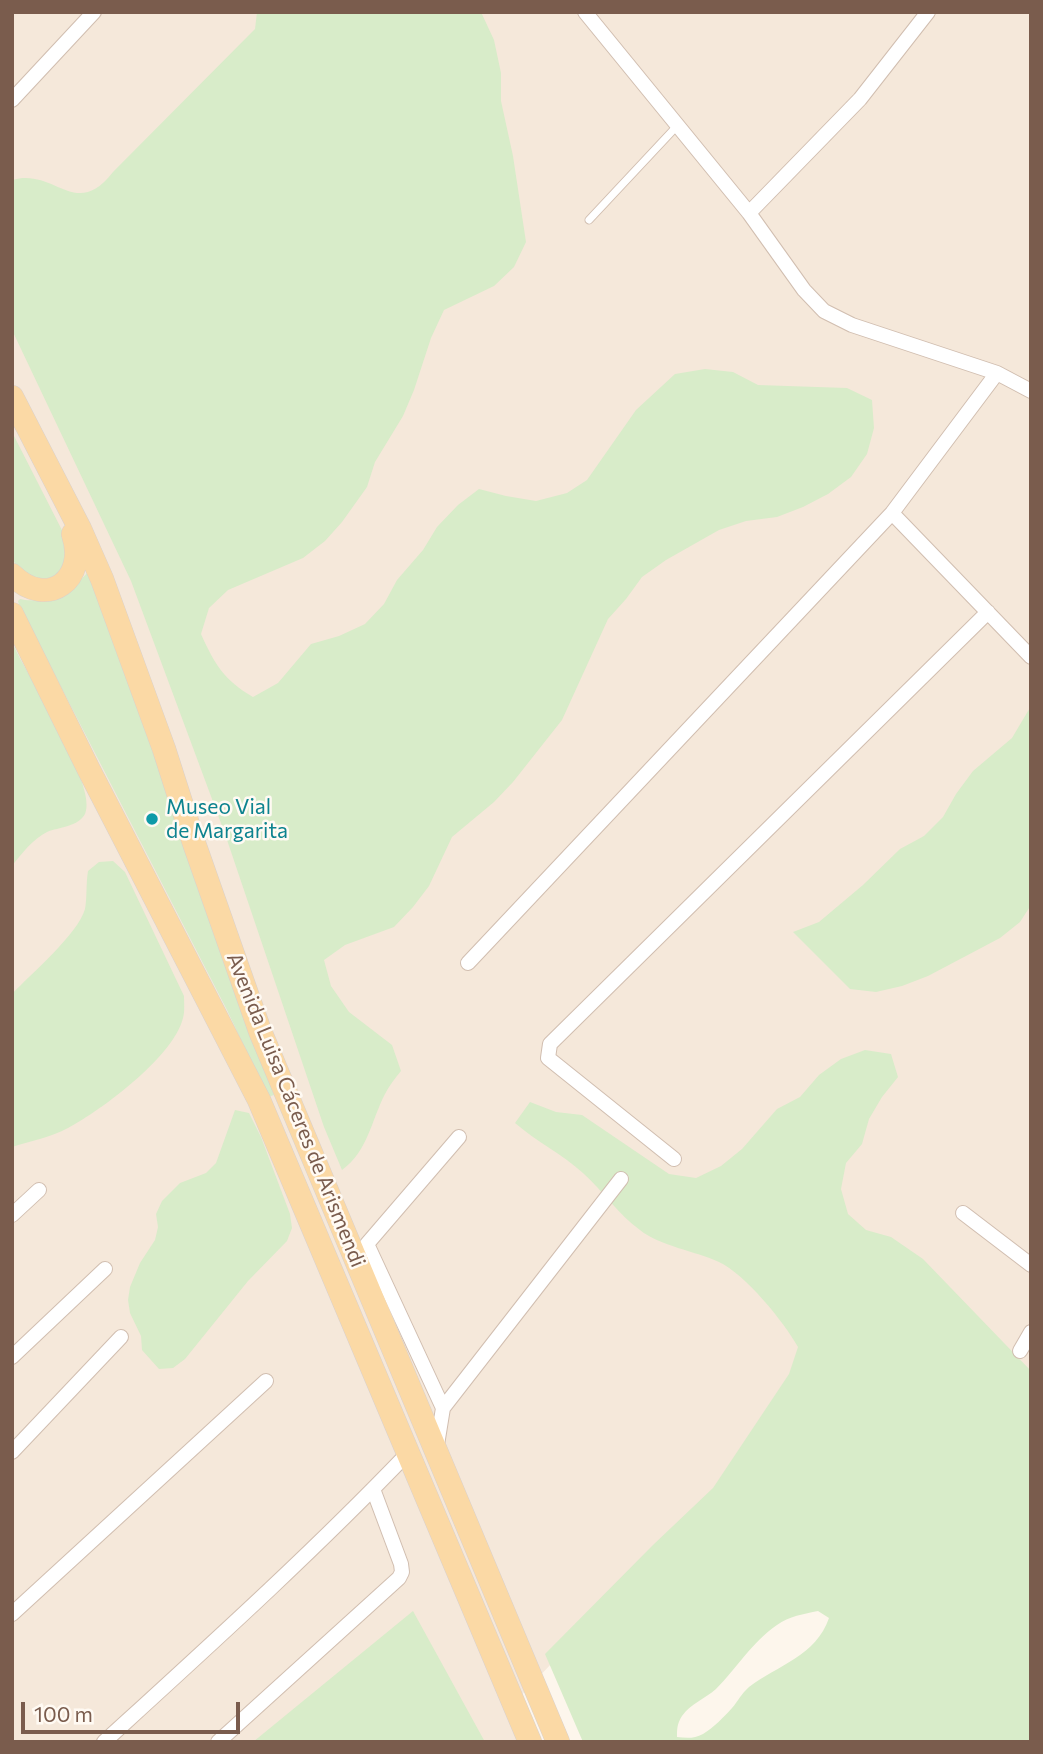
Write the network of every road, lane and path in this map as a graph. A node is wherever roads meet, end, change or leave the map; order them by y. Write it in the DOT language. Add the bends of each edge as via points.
graph roads {
  1 [pos="94,12"];
  2 [pos="585,12"];
  3 [pos="928,12"];
  4 [pos="12,100"];
  5 [pos="677,126"];
  6 [pos="749,214"];
  7 [pos="589,220"];
  8 [pos="997,373"];
  9 [pos="1030,389"];
  10 [pos="12,397"];
  11 [pos="56,481"];
  12 [pos="892,513"];
  13 [pos="12,576"];
  14 [pos="988,612"];
  15 [pos="12,614"];
  16 [pos="1031,657"];
  17 [pos="468,963"];
  18 [pos="459,1137"];
  19 [pos="674,1159"];
  20 [pos="621,1179"];
  21 [pos="39,1190"];
  22 [pos="963,1213"];
  23 [pos="12,1215"];
  24 [pos="1031,1265"];
  25 [pos="105,1269"];
  26 [pos="1031,1332"];
  27 [pos="121,1337"];
  28 [pos="1020,1350"];
  29 [pos="12,1357"];
  30 [pos="266,1381"];
  31 [pos="443,1408"];
  32 [pos="12,1452"];
  33 [pos="408,1452"];
  34 [pos="437,1455"];
  35 [pos="373,1489"];
  36 [pos="12,1615"];
  37 [pos="104,1742"];
  38 [pos="218,1742"];
  39 [pos="530,1742"];
  40 [pos="558,1742"];
  1 -- 4 [label="street"];
  2 -- 5 [label="street"];
  3 -- 6 [label="street" via="860,99"];
  5 -- 6 [label="street"];
  5 -- 7 [label="lane"];
  6 -- 8 [label="street" via="824,311 852,325"];
  8 -- 9 [label="street"];
  8 -- 12 [label="street"];
  10 -- 11 [label="main road, Avenida Luisa Cáceres de Arismendi"];
  11 -- 13 [label="main road" via="76,542 75,570 58,587 44,591 30,589"];
  11 -- 34 [label="main road, Avenida Luisa Cáceres de Arismendi" via="127,642 260,1031"];
  12 -- 14 [label="street"];
  12 -- 17 [label="street"];
  14 -- 16 [label="street"];
  14 -- 19 [label="street" via="550,1044 548,1058"];
  15 -- 33 [label="main road, Avenida Luisa Cáceres de Arismendi" via="259,1100"];
  18 -- 31 [label="street" via="368,1244"];
  20 -- 31 [label="street"];
  21 -- 23 [label="street"];
  22 -- 24 [label="street"];
  25 -- 29 [label="street"];
  26 -- 28 [label="street"];
  27 -- 32 [label="street"];
  30 -- 36 [label="street"];
  31 -- 34 [label="street"];
  33 -- 35 [label="street"];
  33 -- 39 [label="main road, Avenida Luisa Cáceres de Arismendi"];
  34 -- 40 [label="main road, Avenida Luisa Cáceres de Arismendi"];
  35 -- 37 [label="street" via="274,1587"];
  35 -- 38 [label="street" via="401,1564 399,1578"];
}
